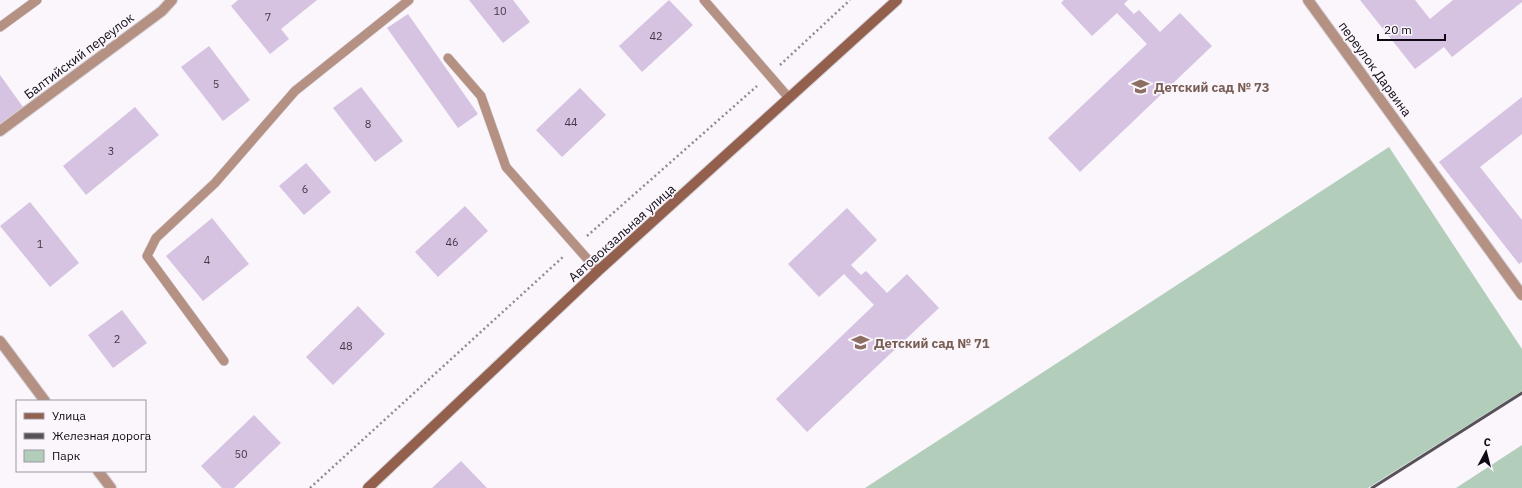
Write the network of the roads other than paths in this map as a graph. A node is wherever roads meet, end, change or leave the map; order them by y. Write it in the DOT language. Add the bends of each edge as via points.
graph roads {
  1 [pos="38,0"];
  2 [pos="172,0"];
  3 [pos="409,0"];
  4 [pos="704,0"];
  5 [pos="897,0"];
  6 [pos="1308,0"];
  7 [pos="0,27"];
  8 [pos="448,58"];
  9 [pos="789,98"];
  10 [pos="0,131"];
  11 [pos="598,272"];
  12 [pos="1522,295"];
  13 [pos="0,341"];
  14 [pos="224,361"];
  15 [pos="44,400"];
  16 [pos="99,472"];
  17 [pos="111,488"];
  18 [pos="368,488"];
  1 -- 7 [label="lane"];
  2 -- 10 [label="street, Балтийский переулок" via="162,11"];
  3 -- 14 [label="lane" via="295,91 215,183 156,238 147,256"];
  4 -- 9 [label="lane"];
  5 -- 9 [label="street, Автовокзальная улица"];
  6 -- 12 [label="street, переулок Дарвина"];
  8 -- 11 [label="lane" via="481,96 506,167"];
  9 -- 11 [label="street, Автовокзальная улица"];
  11 -- 18 [label="street, Автовокзальная улица"];
  13 -- 15 [label="street"];
  16 -- 17 [label="street"];
}
